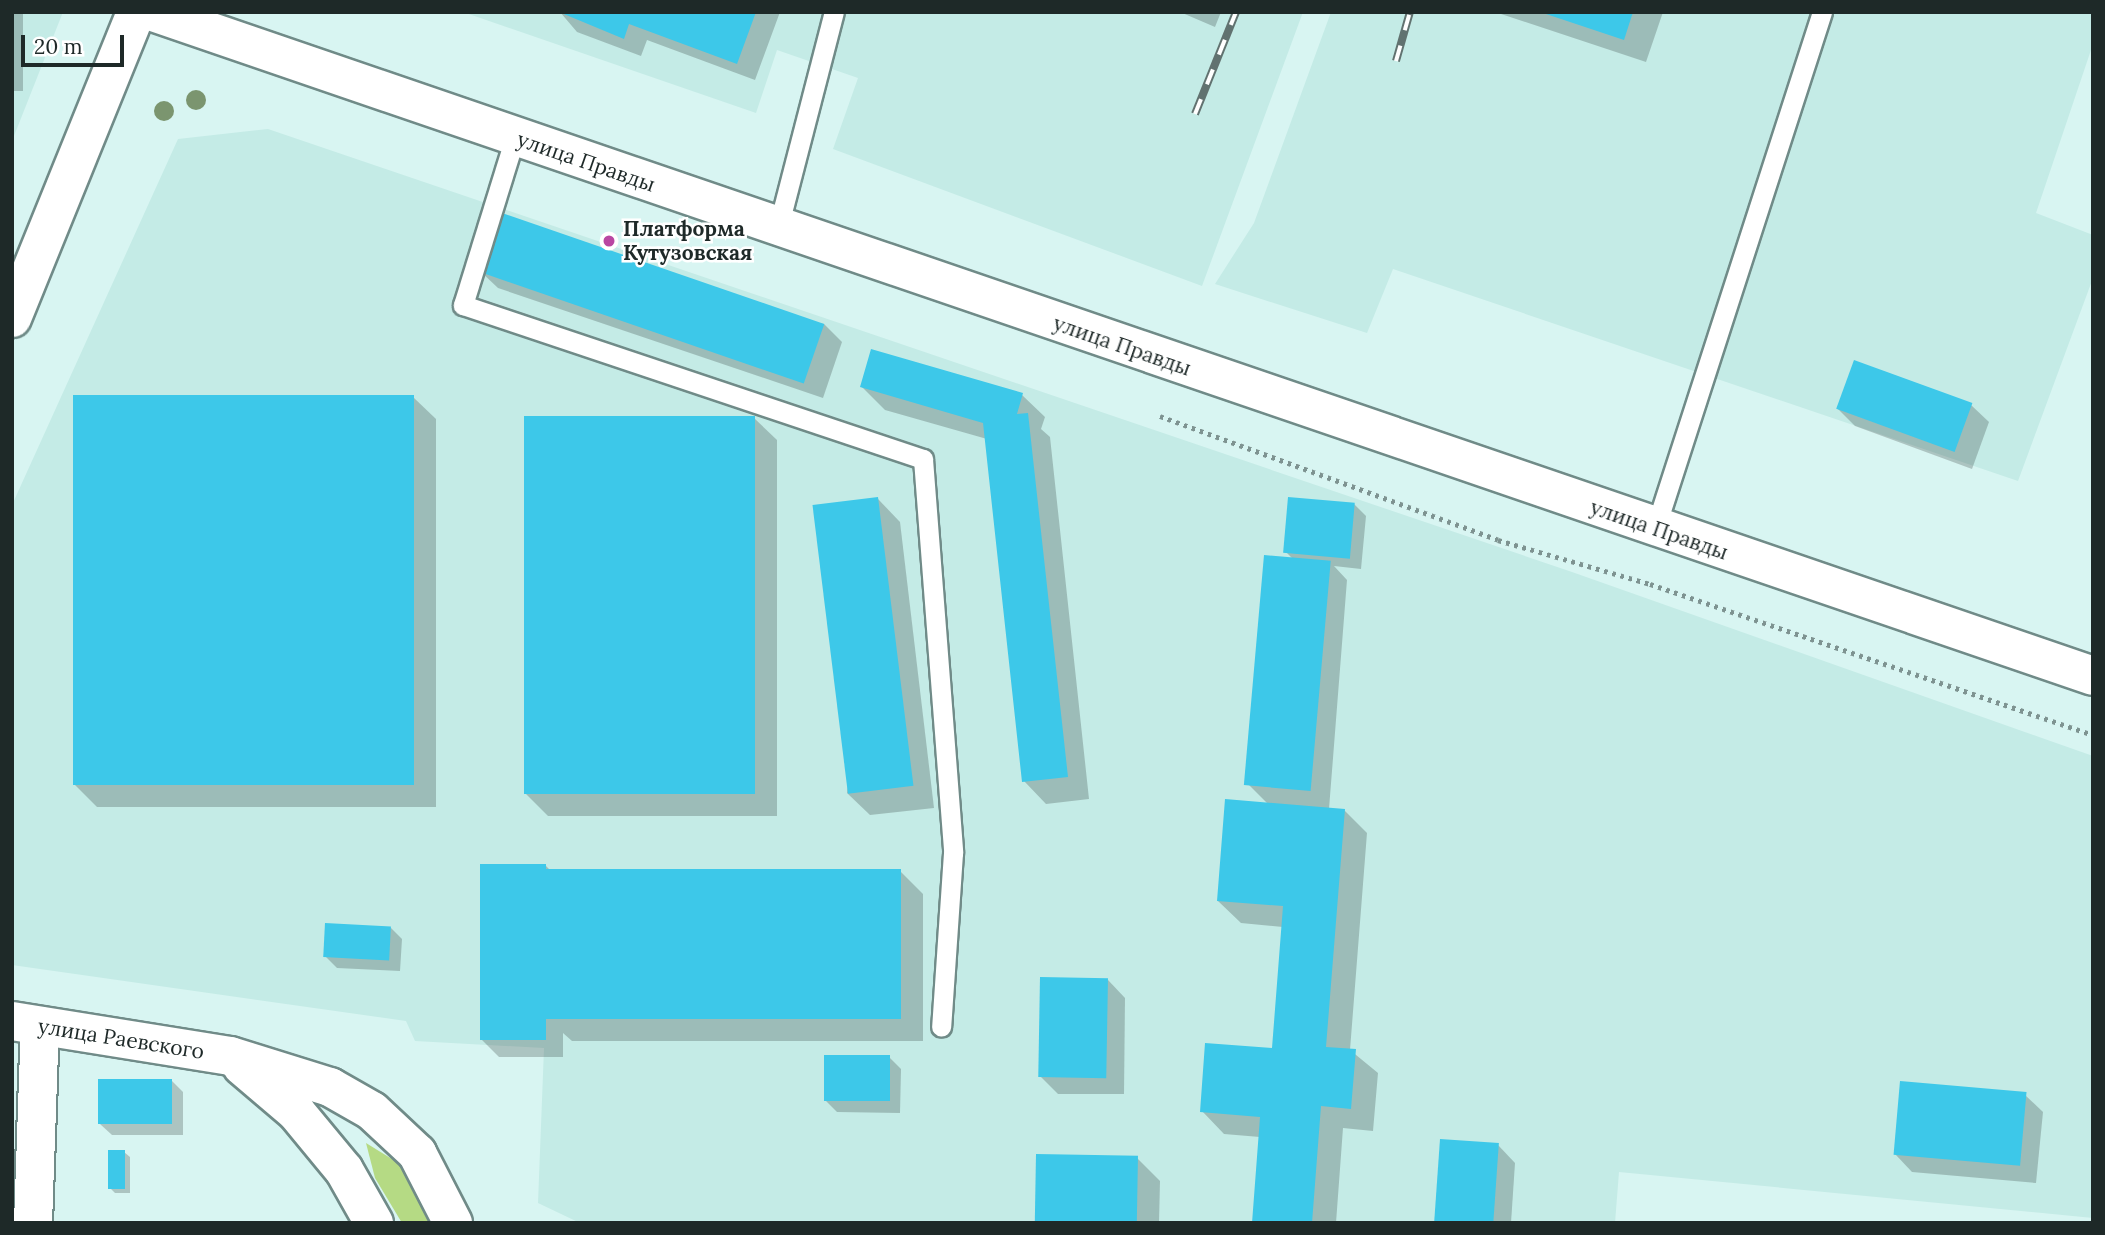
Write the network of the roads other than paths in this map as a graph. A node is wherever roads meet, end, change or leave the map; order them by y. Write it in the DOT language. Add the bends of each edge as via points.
graph roads {
  1 [pos="136,12"];
  2 [pos="153,12"];
  3 [pos="834,12"];
  4 [pos="1822,12"];
  5 [pos="515,137"];
  6 [pos="778,228"];
  7 [pos="12,318"];
  8 [pos="1655,529"];
  9 [pos="2093,676"];
  10 [pos="26,1023"];
  11 [pos="941,1027"];
  12 [pos="230,1056"];
  13 [pos="33,1223"];
  14 [pos="374,1223"];
  15 [pos="453,1223"];
  1 -- 7 [label="street"];
  2 -- 5 [label="street, улица Правды"];
  3 -- 6 [label="lane"];
  4 -- 8 [label="lane"];
  5 -- 6 [label="street, улица Правды"];
  5 -- 11 [label="lane" via="463,305 923,459 953,853"];
  6 -- 8 [label="street, улица Правды"];
  8 -- 9 [label="street, улица Правды"];
  10 -- 12 [label="street, улица Раевского"];
  10 -- 13 [label="street"];
  12 -- 14 [label="street" via="296,1112 344,1170"];
  12 -- 15 [label="street, улица Раевского" via="330,1087 372,1111 417,1153"];
}
